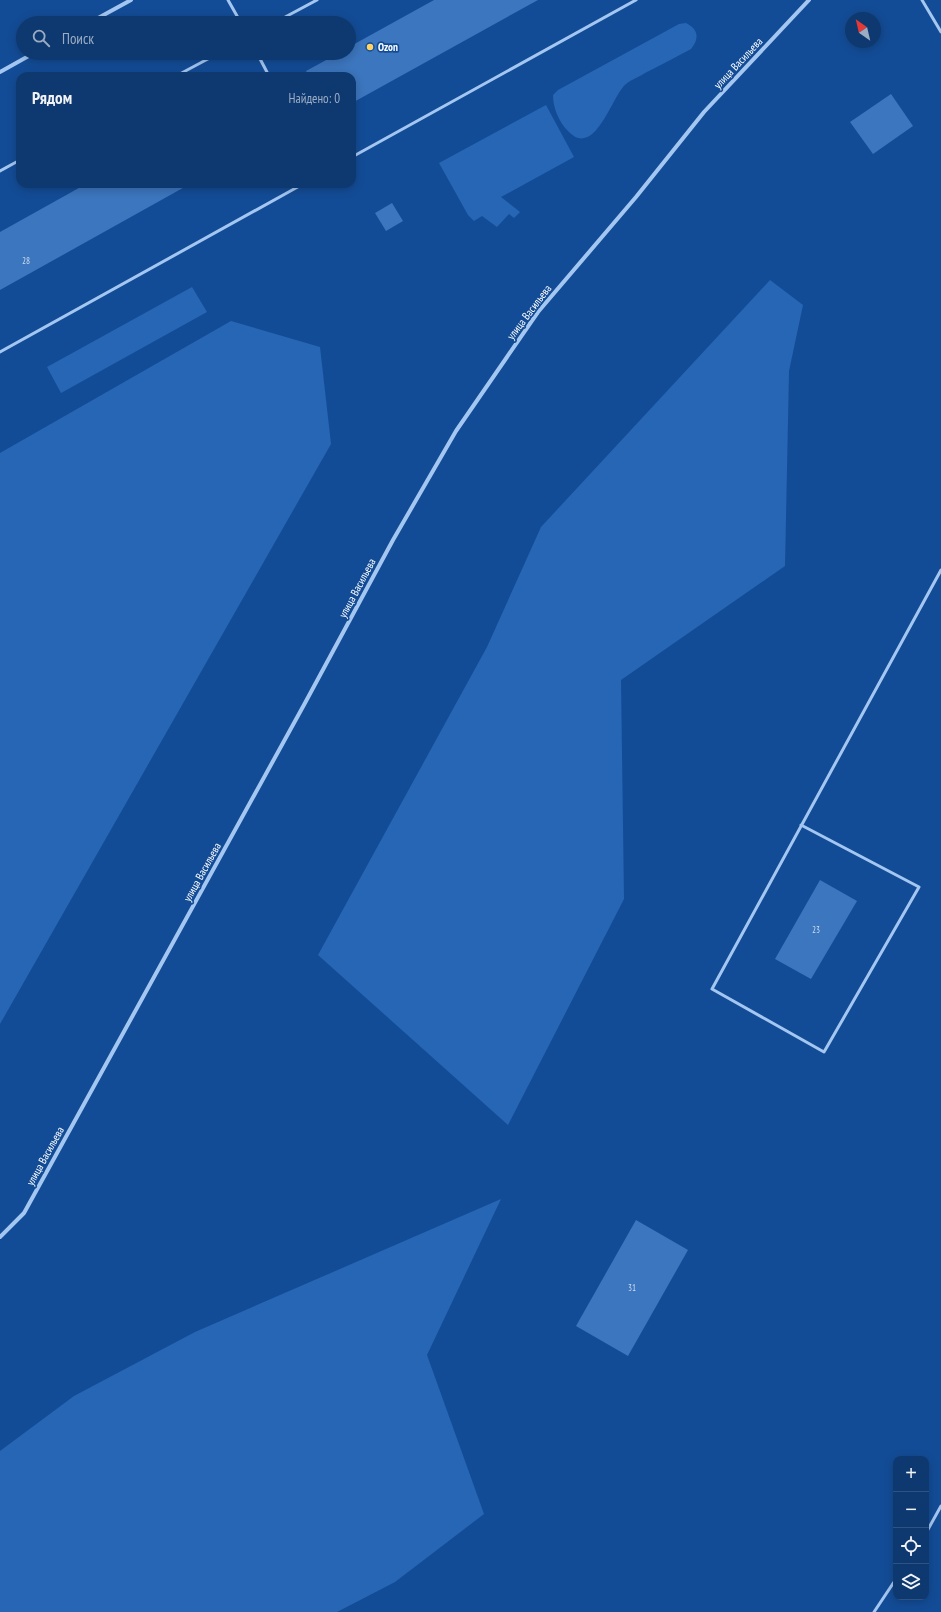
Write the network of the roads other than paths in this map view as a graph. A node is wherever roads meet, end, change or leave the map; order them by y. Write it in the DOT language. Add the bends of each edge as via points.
graph roads {
  1 [pos="131,0"];
  2 [pos="228,0"];
  3 [pos="317,0"];
  4 [pos="636,0"];
  5 [pos="809,0"];
  6 [pos="922,0"];
  7 [pos="102,16"];
  8 [pos="237,16"];
  9 [pos="287,16"];
  10 [pos="941,32"];
  11 [pos="21,60"];
  12 [pos="206,60"];
  13 [pos="261,60"];
  14 [pos="0,72"];
  15 [pos="183,72"];
  16 [pos="267,72"];
  17 [pos="356,155"];
  18 [pos="16,162"];
  19 [pos="0,171"];
  20 [pos="296,188"];
  21 [pos="0,352"];
  22 [pos="941,570"];
  23 [pos="801,825"];
  24 [pos="0,1237"];
  25 [pos="941,1506"];
  26 [pos="929,1528"];
  27 [pos="893,1584"];
  28 [pos="874,1612"];
  1 -- 7 [label="street"];
  2 -- 8 [label="lane"];
  3 -- 9 [label="lane"];
  4 -- 17 [label="lane"];
  5 -- 24 [label="street, улица Васильева" via="704,112 538,312 456,430 393,540 24,1213"];
  6 -- 10 [label="lane"];
  11 -- 14 [label="street"];
  12 -- 15 [label="lane"];
  13 -- 16 [label="lane"];
  18 -- 19 [label="lane"];
  20 -- 21 [label="lane"];
  22 -- 23 [label="lane"];
  23 -- 23 [label="lane" via="712,989 824,1052 919,887"];
  25 -- 26 [label="lane"];
  27 -- 28 [label="lane"];
}
